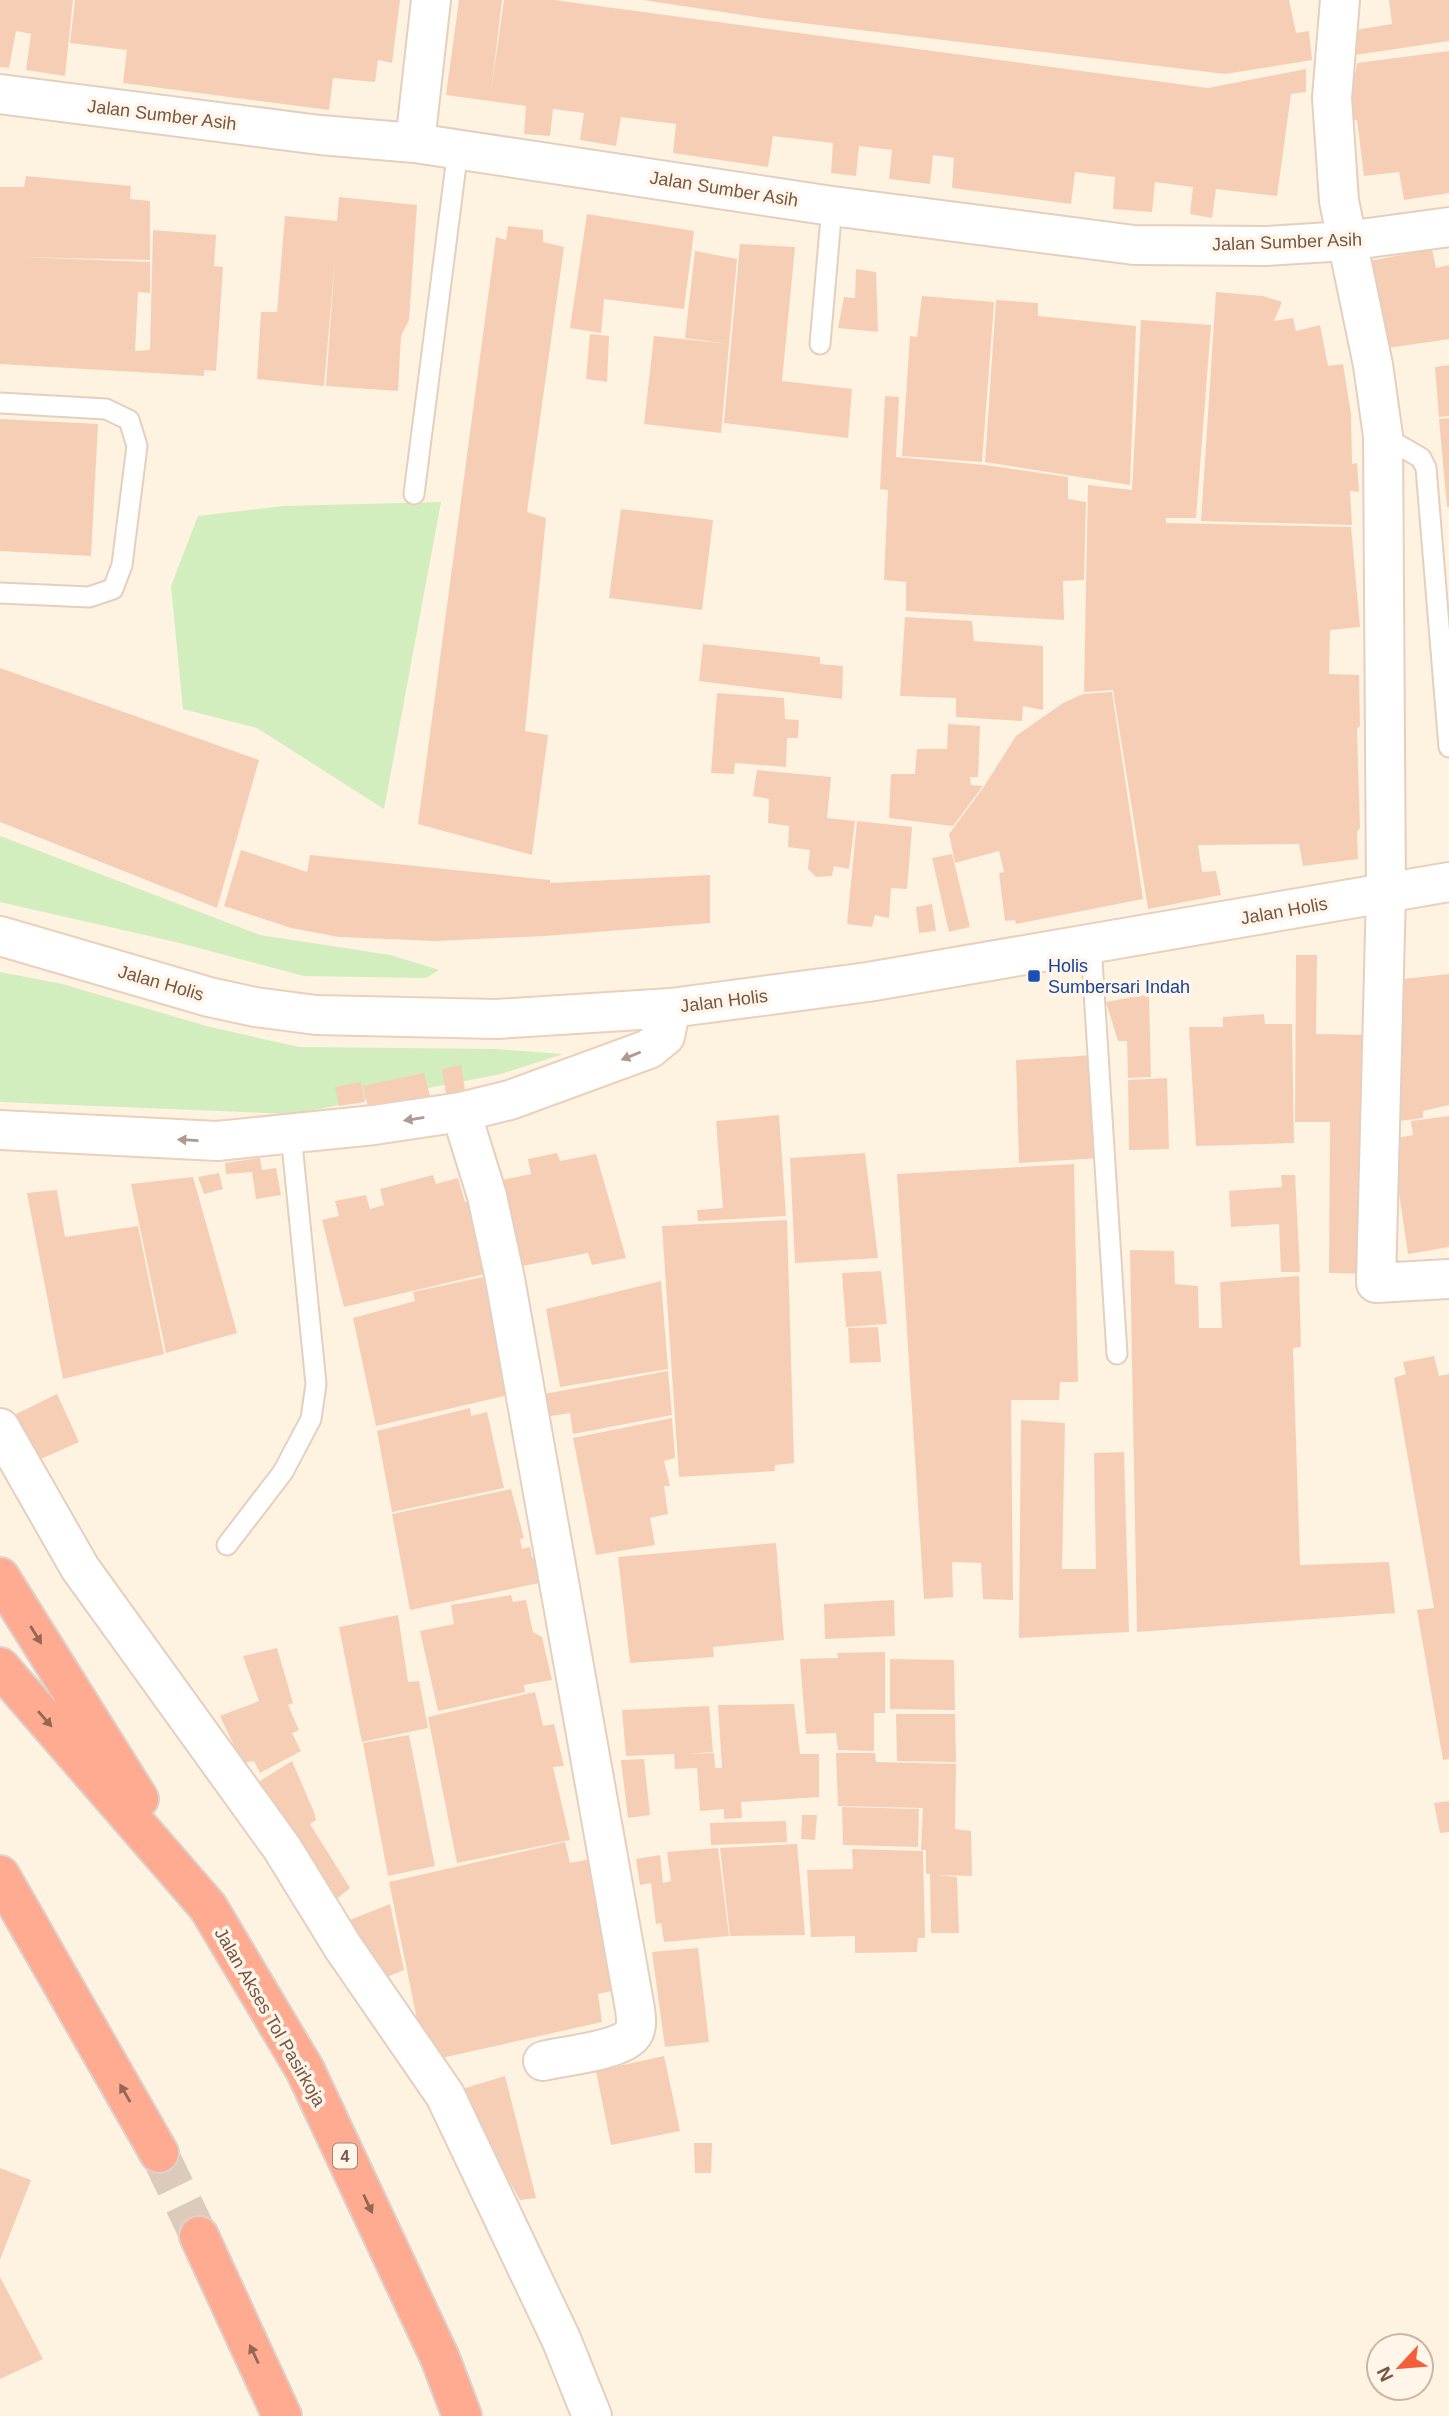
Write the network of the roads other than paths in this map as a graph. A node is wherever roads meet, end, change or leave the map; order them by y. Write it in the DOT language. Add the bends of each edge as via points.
graph roads {
  1 [pos="431,0"];
  2 [pos="1340,0"];
  3 [pos="0,94"];
  4 [pos="415,144"];
  5 [pos="457,149"];
  6 [pos="832,206"];
  7 [pos="1449,227"];
  8 [pos="1346,241"];
  9 [pos="820,344"];
  10 [pos="0,402"];
  11 [pos="1383,436"];
  12 [pos="414,494"];
  13 [pos="0,593"];
  14 [pos="1449,747"];
  15 [pos="1449,882"];
  16 [pos="1386,893"];
  17 [pos="0,936"];
  18 [pos="1091,944"];
  19 [pos="671,1008"];
  20 [pos="461,1112"];
  21 [pos="0,1130"];
  22 [pos="291,1133"];
  23 [pos="1449,1279"];
  24 [pos="1117,1354"];
  25 [pos="0,1428"];
  26 [pos="227,1545"];
  27 [pos="0,1577"];
  28 [pos="0,1667"];
  29 [pos="0,1875"];
  30 [pos="208,1907"];
  31 [pos="543,2061"];
  32 [pos="159,2153"];
  33 [pos="199,2236"];
  34 [pos="282,2416"];
  35 [pos="462,2416"];
  36 [pos="593,2416"];
  1 -- 4 [label="street"];
  2 -- 8 [label="street" via="1332,98"];
  3 -- 4 [label="street, Jalan Sumber Asih"];
  4 -- 5 [label="street, Jalan Sumber Asih"];
  5 -- 6 [label="street, Jalan Sumber Asih"];
  5 -- 12 [label="lane"];
  6 -- 8 [label="street, Jalan Sumber Asih" via="1134,245 1267,246"];
  6 -- 9 [label="lane"];
  7 -- 8 [label="street, Jalan Sumber Asih"];
  8 -- 11 [label="street"];
  10 -- 13 [label="lane" via="106,409 129,420 137,446 122,565 113,589 89,597"];
  11 -- 14 [label="lane" via="1421,458 1426,468"];
  11 -- 16 [label="street"];
  15 -- 16 [label="street, Jalan Holis"];
  16 -- 18 [label="street, Jalan Holis"];
  16 -- 23 [label="street" via="1376,1283"];
  17 -- 19 [label="street, Jalan Holis" via="209,997 316,1016 496,1019"];
  18 -- 19 [label="street, Jalan Holis" via="868,982"];
  18 -- 24 [label="lane"];
  19 -- 20 [label="street, one-way" via="665,1036 649,1049 510,1100"];
  20 -- 22 [label="street, one-way"];
  20 -- 31 [label="street" via="487,1196 505,1279 635,2008 632,2035 617,2045"];
  22 -- 21 [label="street, one-way" via="217,1141"];
  22 -- 26 [label="lane" via="316,1384 311,1419 283,1472"];
  25 -- 36 [label="street" via="80,1568 282,1848 343,1947 445,2095"];
  27 -- 30 [label="highway, one-way"];
  28 -- 30 [label="highway, Jalan Akses Tol Pasirkoja / 4, one-way"];
  32 -- 29 [label="highway, one-way"];
  30 -- 35 [label="highway, Jalan Akses Tol Pasirkoja / 4, one-way" via="305,2070 440,2358"];
  34 -- 33 [label="highway, one-way"];
}
